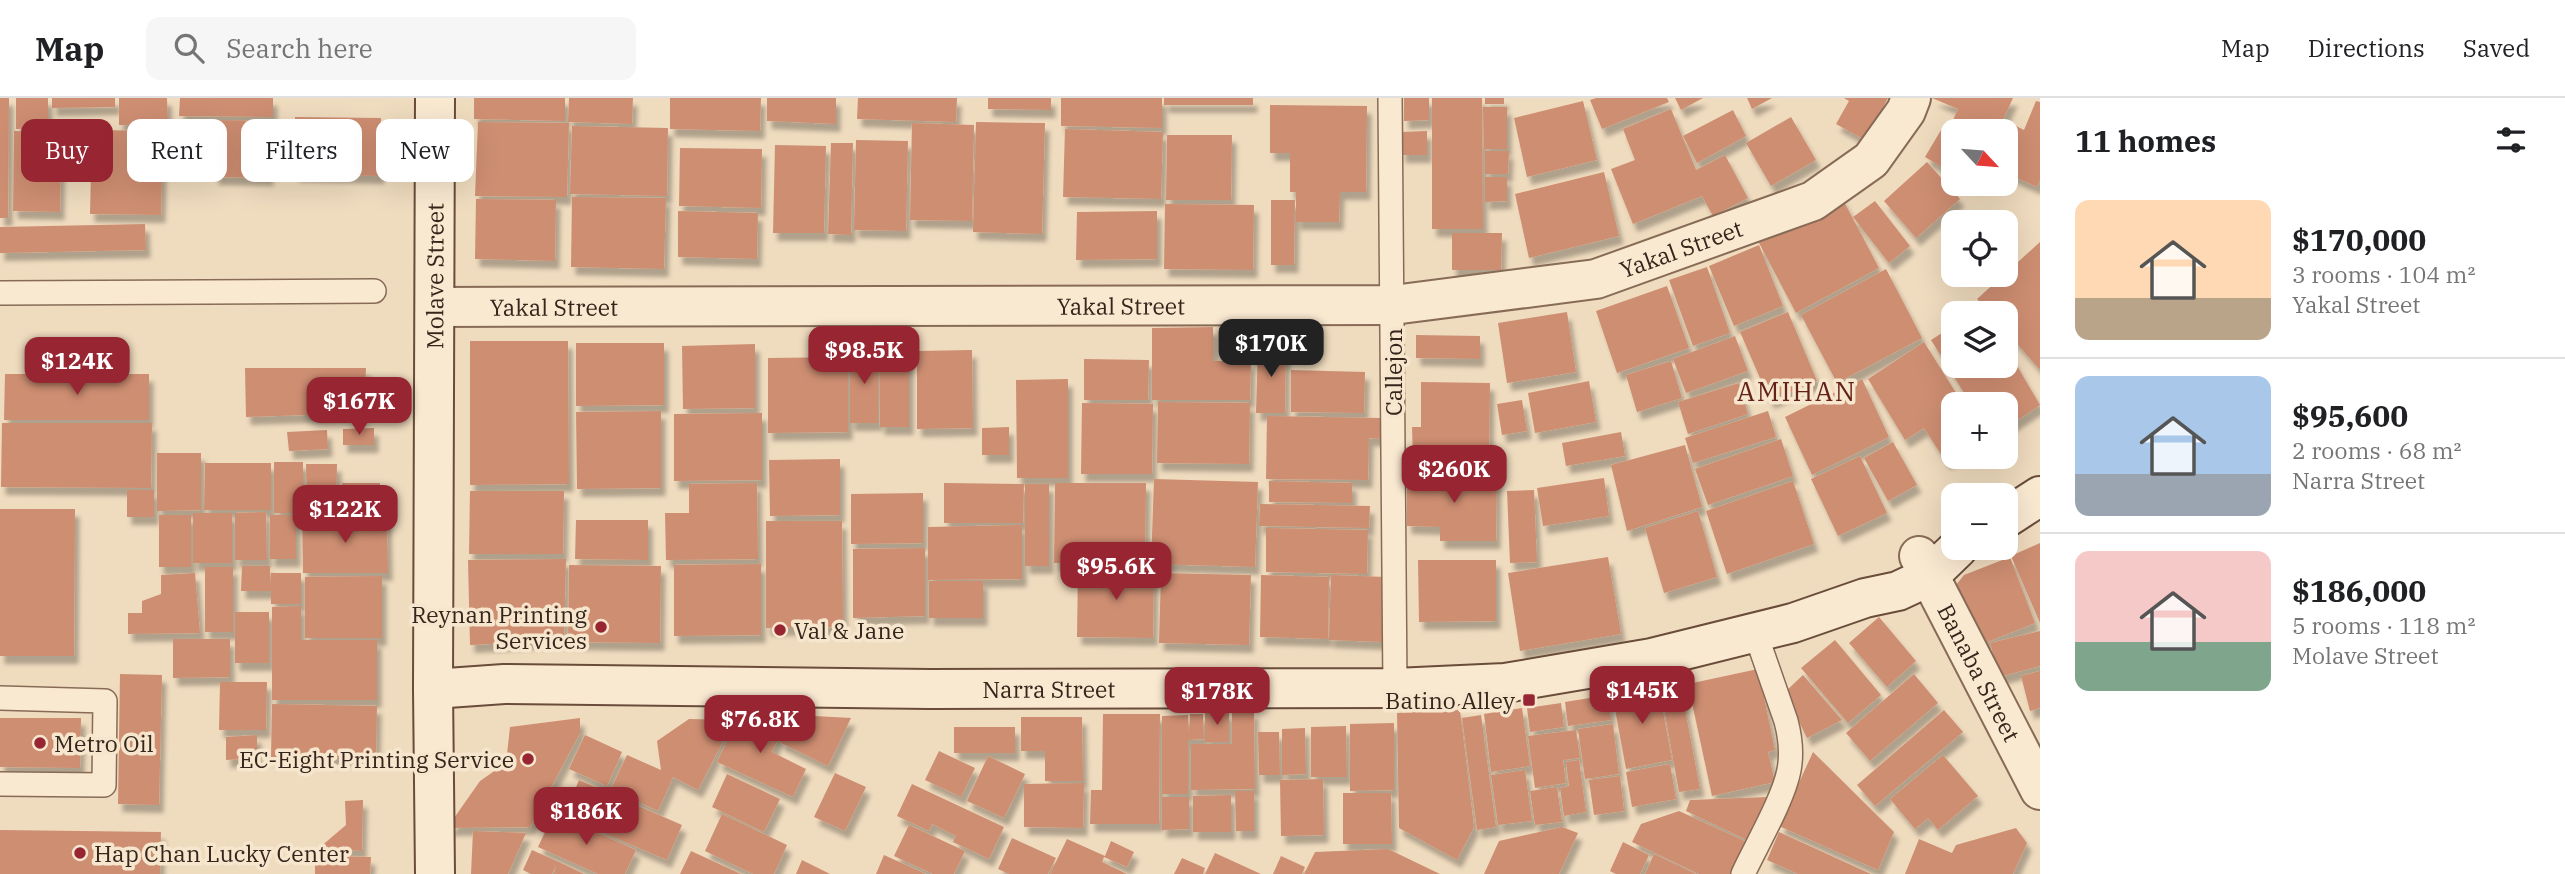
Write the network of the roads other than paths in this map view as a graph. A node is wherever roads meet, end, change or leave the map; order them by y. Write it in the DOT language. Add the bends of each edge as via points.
graph roads {
  1 [pos="435,98"];
  2 [pos="1390,98"];
  3 [pos="1911,98"];
  4 [pos="374,291"];
  5 [pos="0,293"];
  6 [pos="1393,305"];
  7 [pos="435,307"];
  8 [pos="2040,496"];
  9 [pos="2018,510"];
  10 [pos="1941,557"];
  11 [pos="1923,566"];
  12 [pos="1755,632"];
  13 [pos="1395,688"];
  14 [pos="433,689"];
  15 [pos="0,698"];
  16 [pos="0,784"];
  17 [pos="2040,790"];
  18 [pos="435,874"];
  19 [pos="1742,874"];
  1 -- 7 [label="street, Molave Street"];
  2 -- 6 [label="lane, Callejon"];
  3 -- 6 [label="street, Yakal Street" via="1871,160 1812,201 1597,279"];
  4 -- 5 [label="lane"];
  6 -- 7 [label="street, Yakal Street"];
  6 -- 13 [label="lane, Callejon"];
  7 -- 14 [label="street, Molave Street"];
  8 -- 9 [label="street"];
  10 -- 11 [label="street, Narra Street"];
  11 -- 12 [label="street, Narra Street" via="1898,591"];
  11 -- 17 [label="street, Banaba Street"];
  12 -- 13 [label="street, Narra Street" via="1652,658 1504,683"];
  12 -- 19 [label="lane" via="1786,721 1790,770"];
  13 -- 14 [label="street, Narra Street" via="504,684"];
  14 -- 18 [label="street, Molave Street"];
  15 -- 16 [label="lane" via="104,701 104,785"];
}
